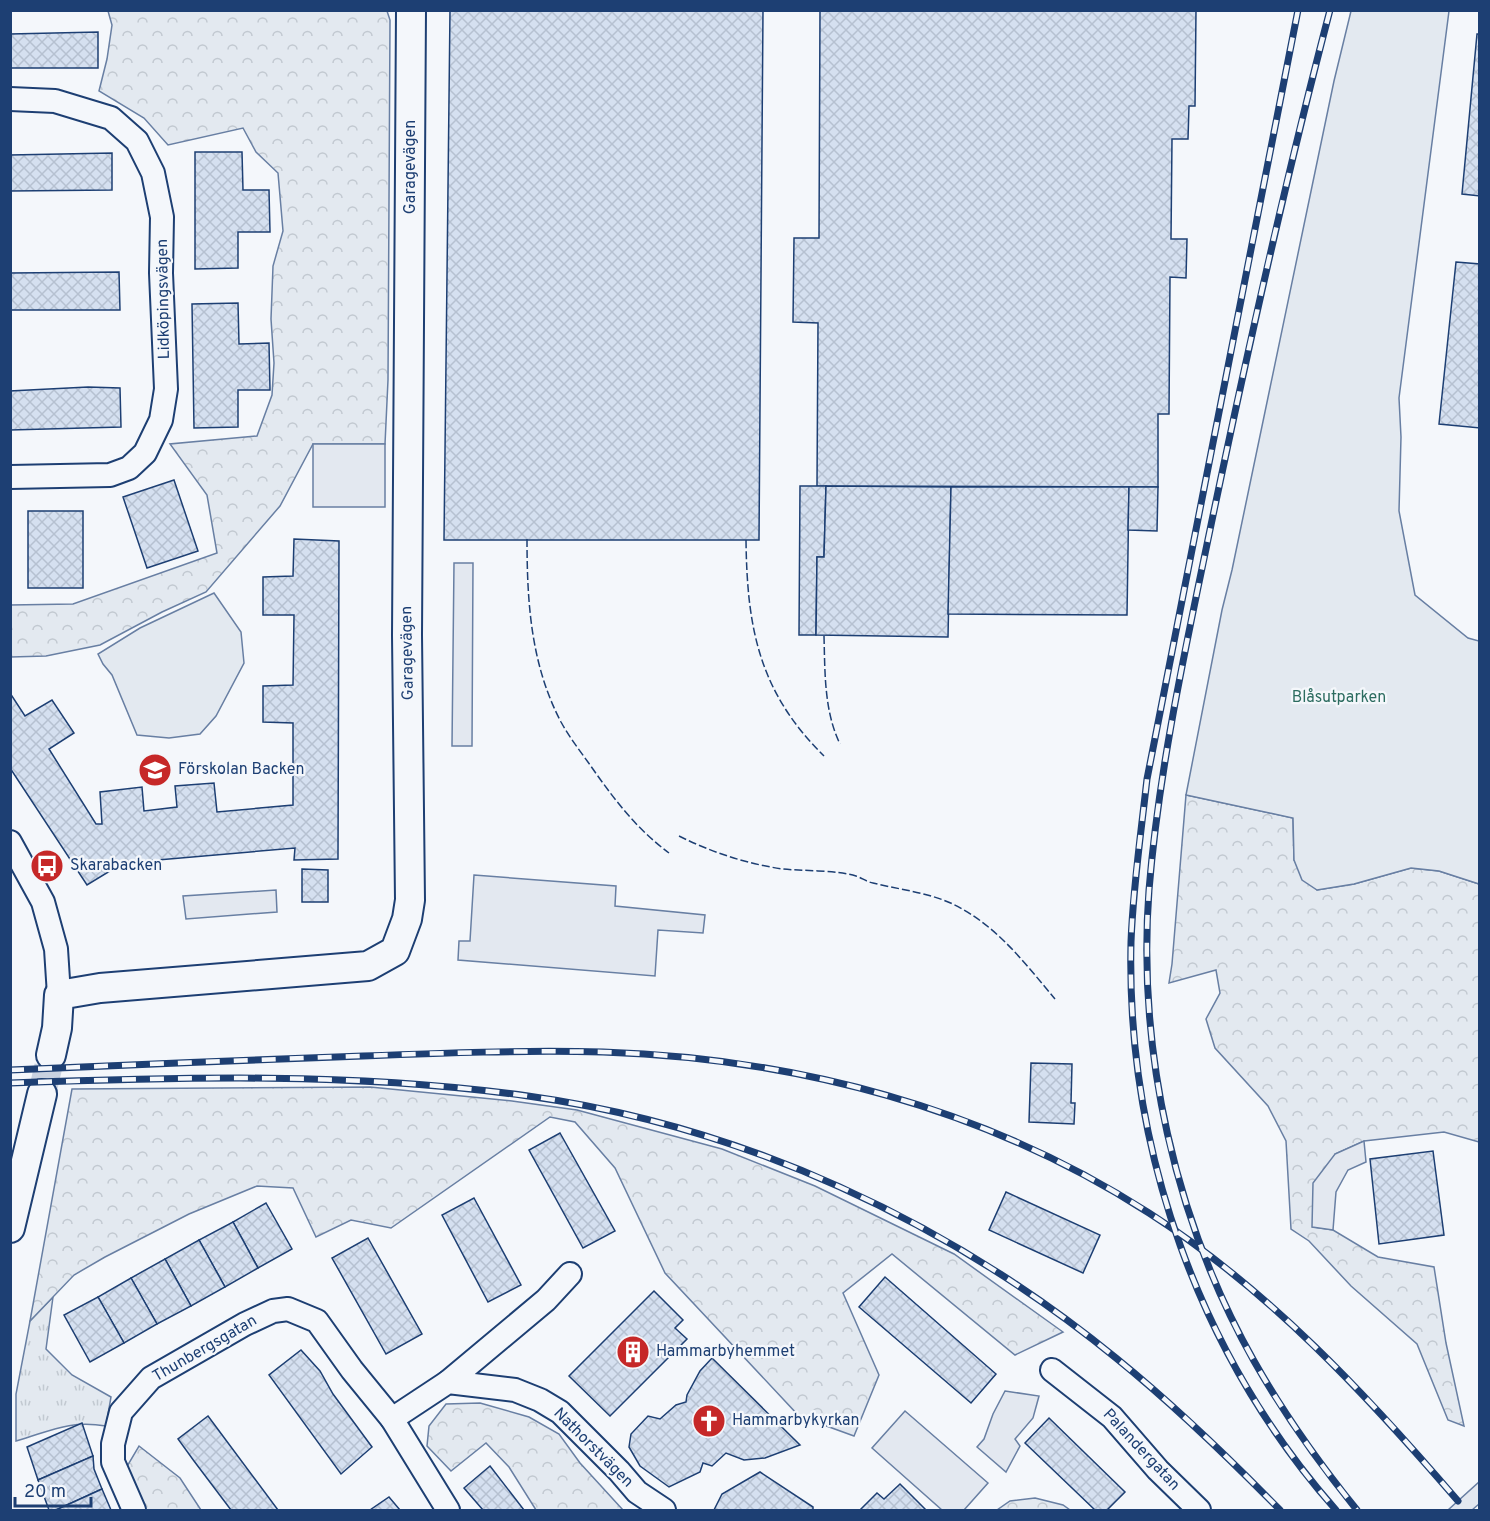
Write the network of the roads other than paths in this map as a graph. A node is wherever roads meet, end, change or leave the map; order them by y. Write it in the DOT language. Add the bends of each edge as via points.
graph roads {
  1 [pos="411,10"];
  2 [pos="10,99"];
  3 [pos="10,477"];
  4 [pos="10,842"];
  5 [pos="59,995"];
  6 [pos="51,1055"];
  7 [pos="42,1094"];
  8 [pos="10,1228"];
  9 [pos="570,1274"];
  10 [pos="1052,1370"];
  11 [pos="448,1382"];
  12 [pos="392,1419"];
  13 [pos="134,1510"];
  14 [pos="448,1510"];
  15 [pos="663,1510"];
  16 [pos="1199,1510"];
  1 -- 5 [label="street, Garagevägen" via="407,919 395,951 368,966 100,988"];
  2 -- 3 [label="street, Lidköpingsvägen" via="55,101 111,118 137,141 153,173 162,217 166,389 161,420 145,453 129,468 110,475"];
  4 -- 5 [label="street" via="43,902 56,949"];
  5 -- 6 [label="street"];
  7 -- 8 [label="street"];
  9 -- 11 [label="street" via="546,1300"];
  10 -- 16 [label="street, Palandergatan" via="1112,1417"];
  11 -- 12 [label="street"];
  11 -- 15 [label="street, Nathorstvägen" via="515,1390 540,1400 560,1412 637,1492"];
  12 -- 13 [label="street, Thunbergsgatan" via="317,1321 288,1309 273,1311 151,1378 121,1412 113,1462"];
  12 -- 14 [label="street, Thunbergsgatan"];
}
